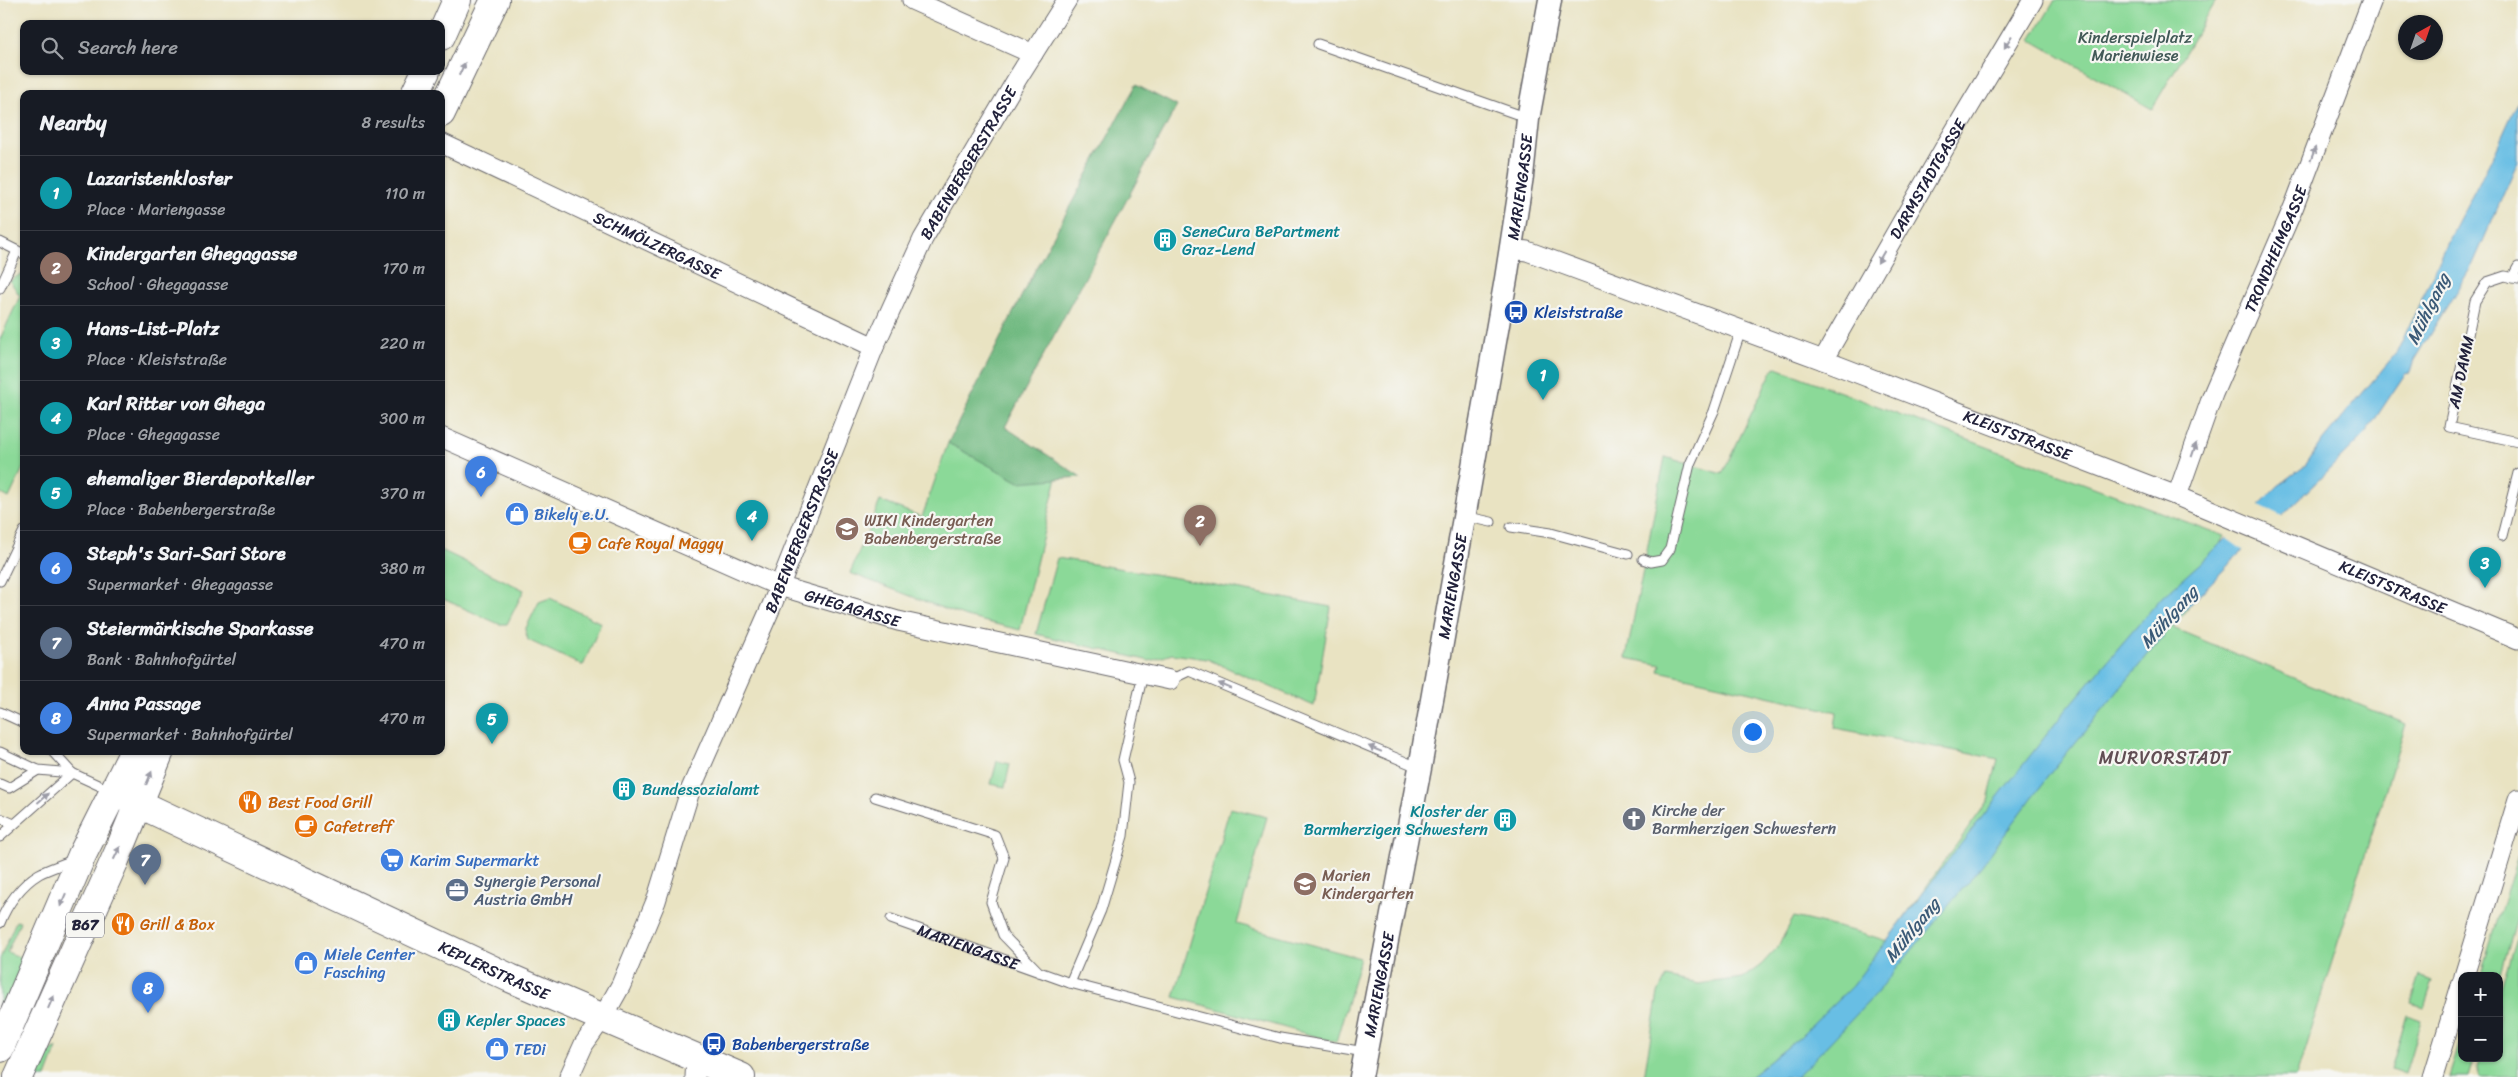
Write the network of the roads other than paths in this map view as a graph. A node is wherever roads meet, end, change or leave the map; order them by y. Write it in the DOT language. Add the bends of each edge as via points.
graph roads {
  1 [pos="458,0"];
  2 [pos="495,0"];
  3 [pos="912,0"];
  4 [pos="1068,0"];
  5 [pos="1550,0"];
  6 [pos="2033,0"];
  7 [pos="2372,0"];
  8 [pos="445,28"];
  9 [pos="1318,44"];
  10 [pos="1033,54"];
  11 [pos="424,75"];
  12 [pos="418,90"];
  13 [pos="445,105"];
  14 [pos="1528,119"];
  15 [pos="445,145"];
  16 [pos="0,242"];
  17 [pos="1511,249"];
  18 [pos="20,253"];
  19 [pos="2518,267"];
  20 [pos="2515,278"];
  21 [pos="0,288"];
  22 [pos="1741,330"];
  23 [pos="874,347"];
  24 [pos="1823,360"];
  25 [pos="445,439"];
  26 [pos="2518,442"];
  27 [pos="2518,473"];
  28 [pos="2177,496"];
  29 [pos="1464,516"];
  30 [pos="1491,522"];
  31 [pos="1511,527"];
  32 [pos="2502,536"];
  33 [pos="20,539"];
  34 [pos="1628,554"];
  35 [pos="1643,559"];
  36 [pos="0,579"];
  37 [pos="779,586"];
  38 [pos="2518,638"];
  39 [pos="1143,674"];
  40 [pos="1170,680"];
  41 [pos="0,712"];
  42 [pos="20,721"];
  43 [pos="0,752"];
  44 [pos="56,755"];
  45 [pos="132,755"];
  46 [pos="158,755"];
  47 [pos="1420,768"];
  48 [pos="38,770"];
  49 [pos="72,772"];
  50 [pos="0,784"];
  51 [pos="114,792"];
  52 [pos="875,797"];
  53 [pos="138,804"];
  54 [pos="2516,811"];
  55 [pos="0,818"];
  56 [pos="14,824"];
  57 [pos="0,837"];
  58 [pos="82,855"];
  59 [pos="0,904"];
  60 [pos="2,918"];
  61 [pos="891,920"];
  62 [pos="2465,972"];
  63 [pos="1041,974"];
  64 [pos="1070,983"];
  65 [pos="2458,995"];
  66 [pos="604,1017"];
  67 [pos="0,1048"];
  68 [pos="1366,1052"];
  69 [pos="695,1068"];
  70 [pos="18,1077"];
  71 [pos="569,1077"];
  72 [pos="742,1077"];
  73 [pos="1361,1077"];
  74 [pos="2433,1077"];
  1 -- 8 [label="main road"];
  13 -- 2 [label="main road, one-way"];
  3 -- 10 [label="street"];
  4 -- 10 [label="street, BABENBERGERSTRASSE"];
  5 -- 14 [label="street, MARIENGASSE"];
  6 -- 24 [label="street, DARMSTADTGASSE, one-way"];
  28 -- 7 [label="street, TRONDHEIMGASSE, one-way" via="2214,394 2294,206"];
  9 -- 14 [label="lane, MARIENGASSE"];
  10 -- 23 [label="street, BABENBERGERSTRASSE" via="923,239"];
  11 -- 12 [label="main road"];
  14 -- 17 [label="street, MARIENGASSE"];
  15 -- 23 [label="street, SCHMÖLZERGASSE"];
  16 -- 18 [label="lane"];
  17 -- 22 [label="street, KLEISTSTRASSE" via="1527,251"];
  17 -- 29 [label="street, MARIENGASSE"];
  18 -- 21 [label="lane"];
  19 -- 20 [label="lane"];
  20 -- 26 [label="lane, AM DAMM" via="2505,276 2487,282 2475,301 2450,427"];
  22 -- 24 [label="street, KLEISTSTRASSE"];
  22 -- 35 [label="lane" via="1714,411 1690,464 1670,549 1662,560 1651,562"];
  23 -- 37 [label="street, BABENBERGERSTRASSE"];
  24 -- 28 [label="street, KLEISTSTRASSE"];
  25 -- 37 [label="street, GHEGAGASSE"];
  27 -- 32 [label="lane"];
  28 -- 38 [label="street, KLEISTSTRASSE"];
  29 -- 30 [label="lane"];
  29 -- 47 [label="street, MARIENGASSE"];
  31 -- 34 [label="lane"];
  33 -- 36 [label="lane"];
  37 -- 39 [label="street, GHEGAGASSE" via="898,621"];
  37 -- 66 [label="street, BABENBERGERSTRASSE" via="690,790 656,901"];
  39 -- 40 [label="street, GHEGAGASSE"];
  39 -- 64 [label="lane" via="1123,760 1129,782 1123,836 1101,910"];
  47 -- 40 [label="lane, one-way" via="1189,670"];
  41 -- 42 [label="lane"];
  43 -- 48 [label="lane"];
  44 -- 49 [label="lane"];
  45 -- 51 [label="main road, B67"];
  53 -- 46 [label="main road, B67, one-way"];
  47 -- 68 [label="street, MARIENGASSE"];
  48 -- 49 [label="lane"];
  48 -- 50 [label="lane" via="9,788"];
  49 -- 51 [label="lane"];
  56 -- 49 [label="lane, one-way"];
  51 -- 53 [label="main road, KEPLERSTRASSE"];
  51 -- 58 [label="main road, B67"];
  52 -- 63 [label="lane" via="995,835 1004,858 991,902 1003,935"];
  53 -- 66 [label="main road, KEPLERSTRASSE" via="510,978"];
  70 -- 53 [label="main road, B67, one-way"];
  54 -- 62 [label="street"];
  55 -- 56 [label="lane"];
  56 -- 57 [label="lane"];
  58 -- 60 [label="lane" via="30,880"];
  58 -- 67 [label="main road, B67, one-way"];
  59 -- 60 [label="lane"];
  61 -- 63 [label="lane, MARIENGASSE"];
  63 -- 64 [label="lane, MARIENGASSE"];
  64 -- 68 [label="lane, MARIENGASSE" via="1280,1038"];
  65 -- 74 [label="street"];
  66 -- 69 [label="main road, KEPLERSTRASSE"];
  66 -- 71 [label="street, BABENBERGERSTRASSE" via="584,1044"];
  68 -- 73 [label="street, MARIENGASSE"];
  69 -- 72 [label="main road, KEPLERSTRASSE"];
}
